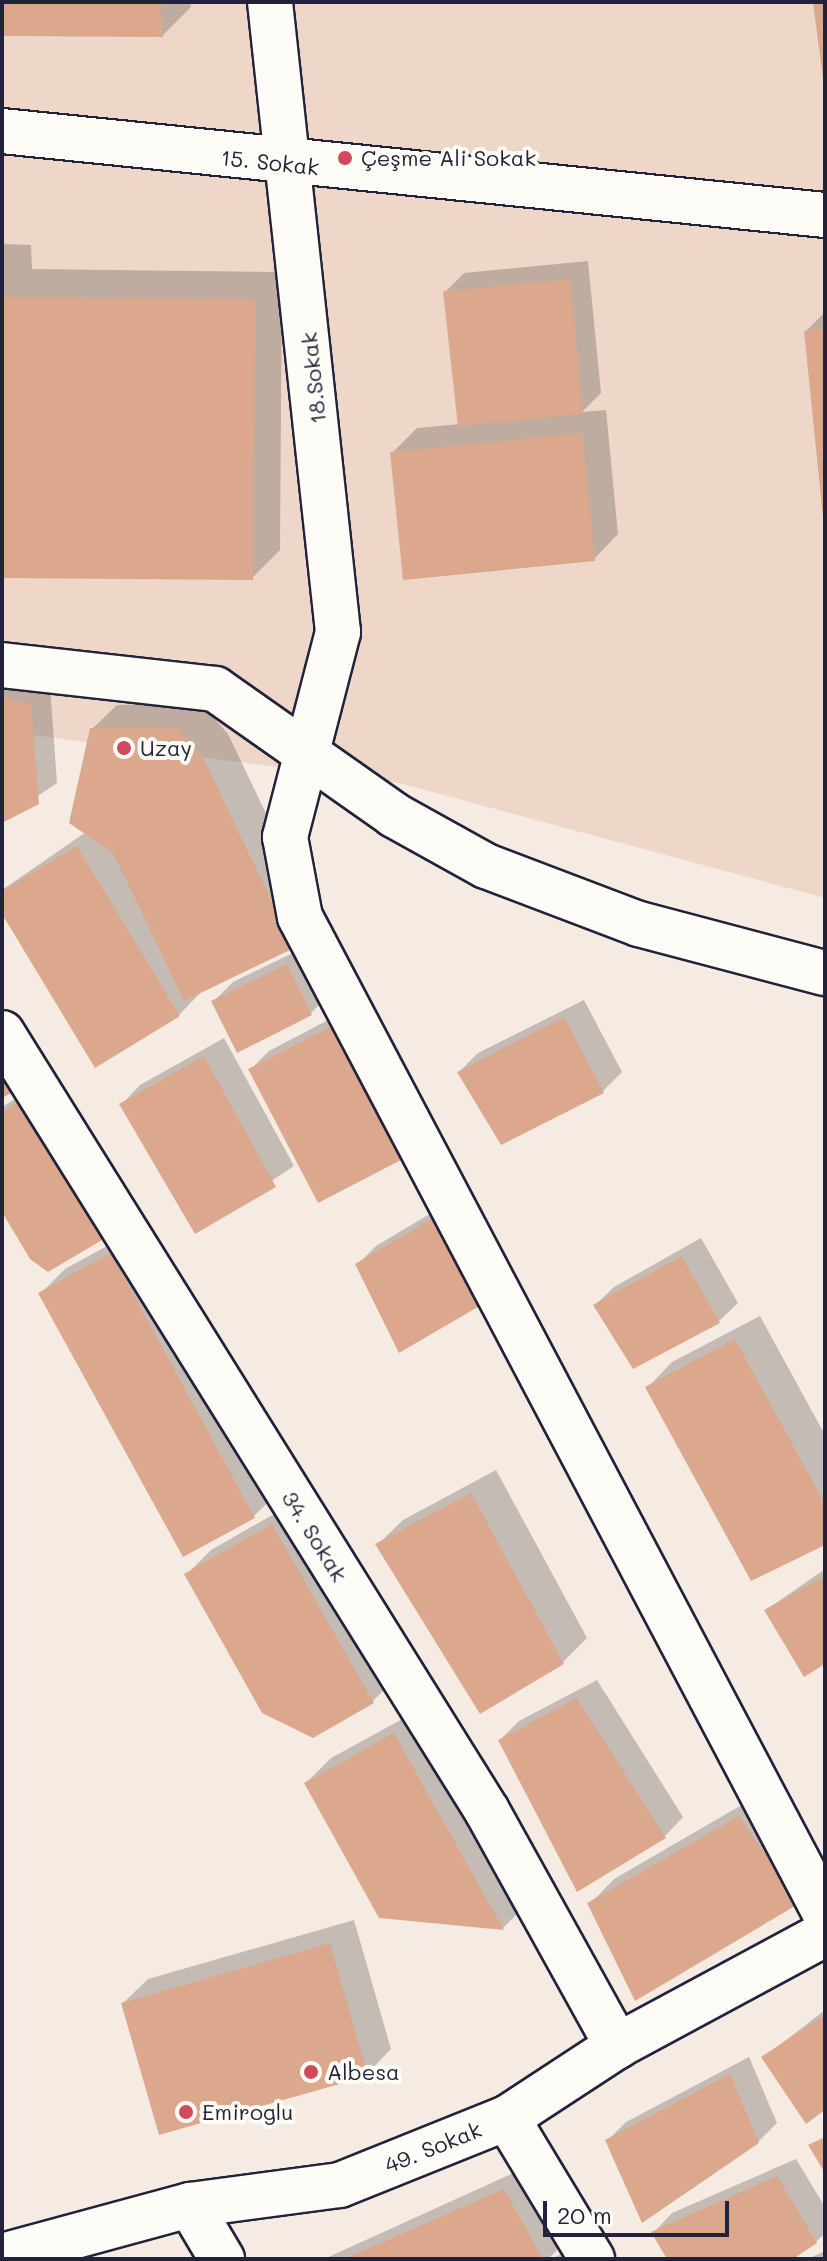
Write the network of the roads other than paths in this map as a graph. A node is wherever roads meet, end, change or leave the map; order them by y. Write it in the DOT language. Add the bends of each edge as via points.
graph roads {
  1 [pos="270,2"];
  2 [pos="2,131"];
  3 [pos="292,165"];
  4 [pos="825,215"];
  5 [pos="2,665"];
  6 [pos="309,752"];
  7 [pos="825,973"];
  8 [pos="2,1033"];
  9 [pos="825,1913"];
  10 [pos="825,1934"];
  11 [pos="617,2046"];
  12 [pos="507,2118"];
  13 [pos="190,2205"];
  14 [pos="2,2256"];
  15 [pos="222,2259"];
  16 [pos="592,2259"];
  1 -- 3 [label="street, 18.Sokak"];
  2 -- 3 [label="street, 15. Sokak"];
  3 -- 4 [label="street, 15. Sokak"];
  3 -- 6 [label="street, 18.Sokak" via="338,632"];
  5 -- 6 [label="street" via="215,689"];
  6 -- 7 [label="street" via="394,815 486,866 639,924"];
  6 -- 9 [label="street, 18.Sokak" via="285,837 300,917"];
  8 -- 11 [label="street, 34. Sokak" via="487,1811"];
  10 -- 11 [label="street, 49. Sokak"];
  11 -- 12 [label="street, 49. Sokak"];
  12 -- 13 [label="street, 49. Sokak" via="340,2185"];
  12 -- 16 [label="street"];
  13 -- 14 [label="street, 49. Sokak"];
  13 -- 15 [label="street"];
}
